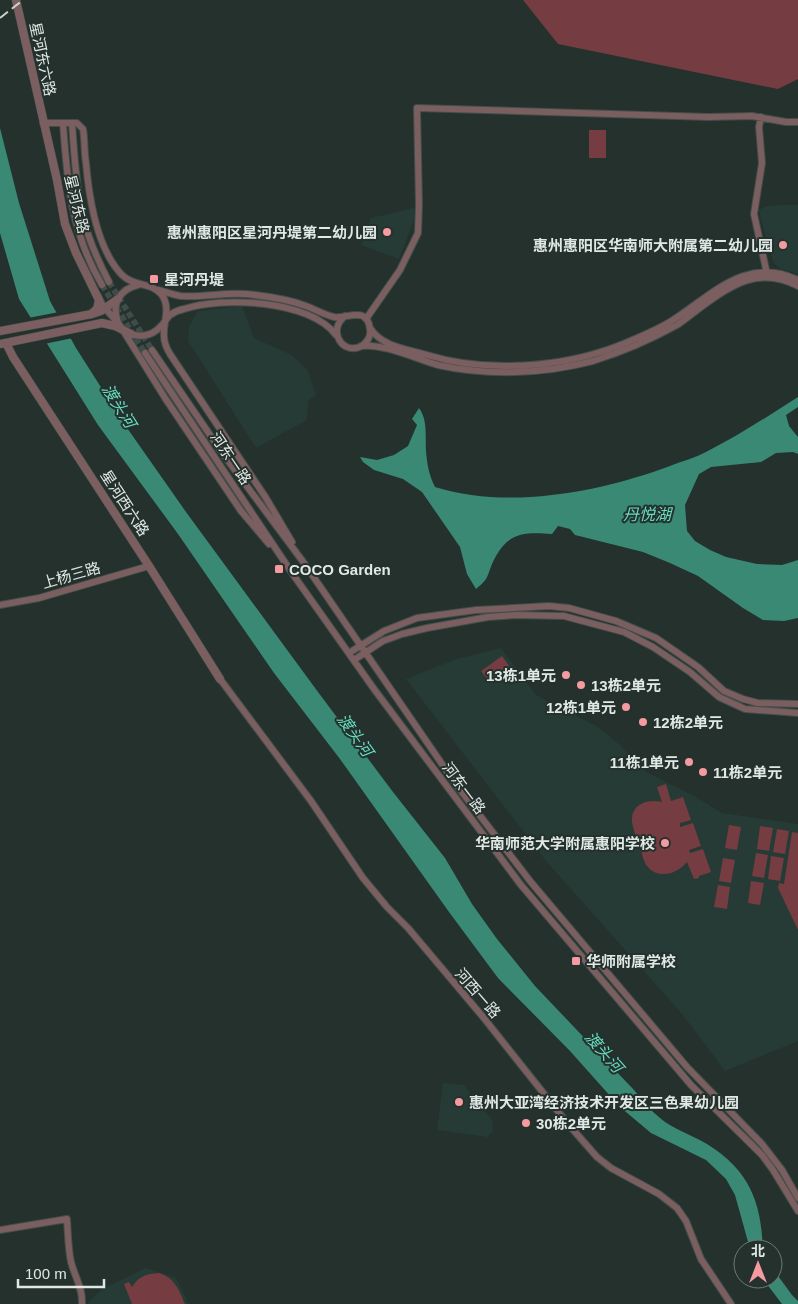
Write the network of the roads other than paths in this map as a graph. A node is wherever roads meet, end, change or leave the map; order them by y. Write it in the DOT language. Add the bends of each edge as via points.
graph roads {
  1 [pos="16,0"];
  2 [pos="761,117"];
  3 [pos="798,122"];
  4 [pos="43,123"];
  5 [pos="63,123"];
  6 [pos="72,123"];
  7 [pos="767,274"];
  8 [pos="798,280"];
  9 [pos="109,282"];
  10 [pos="139,284"];
  11 [pos="98,286"];
  12 [pos="798,286"];
  13 [pos="156,289"];
  14 [pos="118,299"];
  15 [pos="105,308"];
  16 [pos="91,314"];
  17 [pos="345,316"];
  18 [pos="366,319"];
  19 [pos="165,320"];
  20 [pos="121,327"];
  21 [pos="370,328"];
  22 [pos="1,329"];
  23 [pos="131,334"];
  24 [pos="337,336"];
  25 [pos="3,343"];
  26 [pos="361,346"];
  27 [pos="152,350"];
  28 [pos="145,353"];
  29 [pos="285,562"];
  30 [pos="304,563"];
  31 [pos="149,566"];
  32 [pos="0,605"];
  33 [pos="361,645"];
  34 [pos="366,652"];
  35 [pos="349,653"];
  36 [pos="354,660"];
  37 [pos="220,679"];
  38 [pos="798,704"];
  39 [pos="798,713"];
  40 [pos="798,1198"];
  41 [pos="798,1211"];
  42 [pos="0,1230"];
  43 [pos="82,1304"];
  44 [pos="731,1304"];
  1 -- 4 [label="street, 星河东六路"];
  2 -- 3 [label="street"];
  2 -- 7 [label="street" via="762,163 754,214"];
  2 -- 18 [label="street" via="417,108 418,233 400,270"];
  4 -- 5 [label="street"];
  4 -- 11 [label="street, 星河东路" via="65,224 76,253"];
  5 -- 6 [label="street"];
  5 -- 11 [label="street" via="69,194 76,227"];
  6 -- 9 [label="street" via="83,215"];
  6 -- 10 [label="street" via="83,129 92,209 105,247 122,275"];
  7 -- 8 [label="street" via="786,274"];
  7 -- 12 [label="street"];
  7 -- 21 [label="street" via="748,274 737,278 674,320 617,346 595,354 527,365 472,364 433,357 381,341"];
  7 -- 26 [label="street" via="742,282 679,324 644,342 592,361 552,369 466,369 438,365 377,346"];
  10 -- 13 [label="street"];
  10 -- 14 [label="street" via="123,292"];
  11 -- 15 [label="street"];
  11 -- 16 [label="street, 星河东路" via="99,303"];
  13 -- 17 [label="street" via="181,296 234,293 262,296 304,305 336,318"];
  13 -- 19 [label="street" via="166,304"];
  14 -- 15 [label="street"];
  14 -- 20 [label="street" via="115,307"];
  15 -- 16 [label="street"];
  15 -- 20 [label="street"];
  16 -- 22 [label="street"];
  17 -- 18 [label="street" via="356,314"];
  17 -- 24 [label="street" via="337,324"];
  18 -- 21 [label="street"];
  19 -- 23 [label="street" via="161,327 147,335"];
  19 -- 24 [label="street" via="196,305 246,302 306,314 324,322"];
  19 -- 30 [label="street" via="164,336 170,354 271,505"];
  20 -- 23 [label="street"];
  20 -- 25 [label="street" via="95,324"];
  20 -- 29 [label="street" via="241,511"];
  21 -- 26 [label="street" via="368,339"];
  24 -- 26 [label="street" via="343,345"];
  25 -- 31 [label="street, 星河西六路"];
  27 -- 30 [label="street, 河东一路" via="223,454"];
  28 -- 29 [label="street, 河东一路"];
  29 -- 35 [label="street, 河东一路"];
  30 -- 33 [label="street, 河东一路"];
  31 -- 32 [label="street, 上杨三路" via="39,598"];
  31 -- 37 [label="street, 星河西六路"];
  33 -- 34 [label="street, 河东一路"];
  33 -- 35 [label="street"];
  33 -- 38 [label="street" via="384,630 430,616 514,607 569,608 616,621 656,638 724,690 743,699 758,703"];
  34 -- 36 [label="street"];
  34 -- 39 [label="street" via="402,634 462,621 516,615 564,616 624,632 683,667 719,697 744,709"];
  34 -- 40 [label="street, 河东一路" via="455,783 530,882 687,1067 762,1144"];
  35 -- 36 [label="street, 河东一路"];
  36 -- 41 [label="street, 河东一路" via="521,885 690,1085 762,1155"];
  37 -- 44 [label="street, 河西一路" via="311,801 363,878 483,1017 591,1151 611,1168 659,1194 677,1208 686,1221 701,1260"];
  42 -- 43 [label="street" via="67,1218 71,1260"];
}
